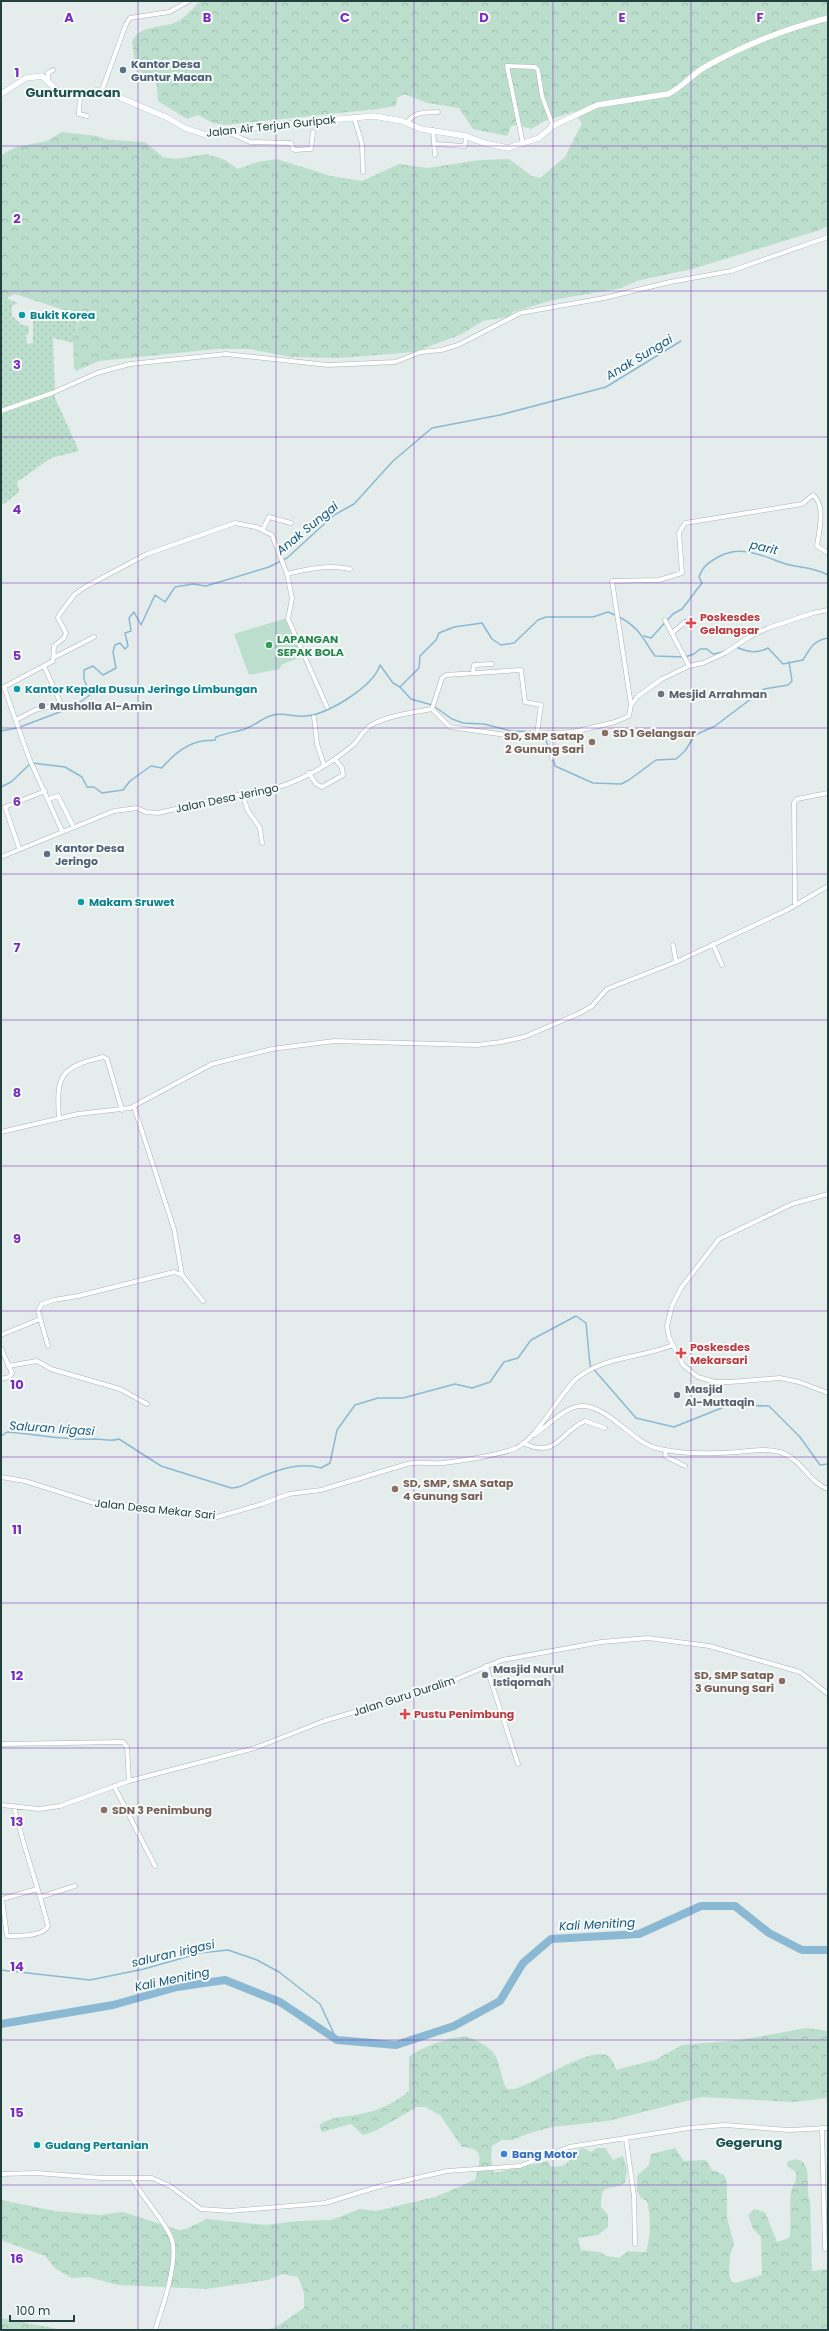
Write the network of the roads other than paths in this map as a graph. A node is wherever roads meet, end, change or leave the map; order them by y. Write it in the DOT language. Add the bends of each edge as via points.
graph roads {
  1 [pos="189,1"];
  2 [pos="828,18"];
  3 [pos="53,70"];
  4 [pos="48,80"];
  5 [pos="102,90"];
  6 [pos="1,94"];
  7 [pos="80,94"];
  8 [pos="438,112"];
  9 [pos="87,116"];
  10 [pos="354,117"];
  11 [pos="407,123"];
  12 [pos="553,126"];
  13 [pos="433,130"];
  14 [pos="227,132"];
  15 [pos="313,132"];
  16 [pos="466,136"];
  17 [pos="434,144"];
  18 [pos="523,144"];
  19 [pos="434,155"];
  20 [pos="363,172"];
  21 [pos="828,237"];
  22 [pos="1,411"];
  23 [pos="291,523"];
  24 [pos="263,529"];
  25 [pos="828,553"];
  26 [pos="350,569"];
  27 [pos="287,574"];
  28 [pos="828,610"];
  29 [pos="665,620"];
  30 [pos="685,622"];
  31 [pos="672,633"];
  32 [pos="94,637"];
  33 [pos="53,658"];
  34 [pos="492,664"];
  35 [pos="44,666"];
  36 [pos="689,666"];
  37 [pos="473,672"];
  38 [pos="1,681"];
  39 [pos="4,687"];
  40 [pos="631,705"];
  41 [pos="327,707"];
  42 [pos="432,709"];
  43 [pos="314,717"];
  44 [pos="16,720"];
  45 [pos="538,732"];
  46 [pos="553,734"];
  47 [pos="552,758"];
  48 [pos="335,759"];
  49 [pos="324,765"];
  50 [pos="310,773"];
  51 [pos="45,791"];
  52 [pos="828,793"];
  53 [pos="242,794"];
  54 [pos="49,799"];
  55 [pos="73,826"];
  56 [pos="62,831"];
  57 [pos="262,843"];
  58 [pos="19,848"];
  59 [pos="1,857"];
  60 [pos="828,886"];
  61 [pos="795,905"];
  62 [pos="713,944"];
  63 [pos="672,945"];
  64 [pos="676,962"];
  65 [pos="722,965"];
  66 [pos="134,1107"];
  67 [pos="122,1110"];
  68 [pos="59,1118"];
  69 [pos="1,1132"];
  70 [pos="828,1194"];
  71 [pos="182,1275"];
  72 [pos="203,1301"];
  73 [pos="40,1319"];
  74 [pos="1,1335"];
  75 [pos="673,1345"];
  76 [pos="48,1346"];
  77 [pos="1,1348"];
  78 [pos="8,1366"];
  79 [pos="1,1379"];
  80 [pos="828,1392"];
  81 [pos="148,1404"];
  82 [pos="605,1428"];
  83 [pos="530,1437"];
  84 [pos="523,1443"];
  85 [pos="666,1450"];
  86 [pos="685,1466"];
  87 [pos="1,1477"];
  88 [pos="828,1489"];
  89 [pos="486,1666"];
  90 [pos="828,1694"];
  91 [pos="1,1744"];
  92 [pos="518,1764"];
  93 [pos="129,1781"];
  94 [pos="114,1786"];
  95 [pos="1,1805"];
  96 [pos="14,1806"];
  97 [pos="155,1866"];
  98 [pos="75,1886"];
  99 [pos="37,1889"];
  100 [pos="40,1897"];
  101 [pos="822,2128"];
  102 [pos="828,2128"];
  103 [pos="626,2139"];
  104 [pos="1,2174"];
  105 [pos="132,2178"];
  106 [pos="635,2244"];
  107 [pos="825,2249"];
  108 [pos="155,2330"];
  1 -- 5 [label="street" via="169,12 130,18 123,30"];
  2 -- 12 [label="street, Jalan Air Terjun Guripak" via="790,28 749,45 698,71 668,94 605,103"];
  3 -- 4 [label="street" via="48,74"];
  4 -- 6 [label="street" via="42,76 26,78"];
  4 -- 7 [label="street" via="62,95"];
  5 -- 7 [label="street"];
  5 -- 14 [label="street, Jalan Air Terjun Guripak" via="158,113 197,133 209,136"];
  7 -- 9 [label="street" via="79,114"];
  8 -- 11 [label="street" via="417,114"];
  10 -- 11 [label="street, Jalan Air Terjun Guripak" via="383,117"];
  10 -- 14 [label="street, Jalan Air Terjun Guripak"];
  10 -- 20 [label="street" via="362,144"];
  11 -- 13 [label="street, Jalan Air Terjun Guripak" via="421,129"];
  12 -- 18 [label="street, Jalan Air Terjun Guripak" via="542,136"];
  12 -- 18 [label="street" via="542,96 538,70 535,67 507,66"];
  13 -- 16 [label="street, Jalan Air Terjun Guripak"];
  13 -- 17 [label="street"];
  14 -- 15 [label="street" via="250,142 292,144 292,149 295,150 311,149"];
  16 -- 17 [label="street" via="465,146"];
  16 -- 18 [label="street, Jalan Air Terjun Guripak" via="508,148"];
  17 -- 19 [label="street"];
  21 -- 22 [label="street" via="731,271 520,313 458,345 421,352 395,362 328,365 226,354 130,364 97,372 52,393"];
  23 -- 24 [label="street" via="270,517"];
  24 -- 27 [label="street" via="272,535"];
  24 -- 33 [label="street" via="235,523 222,527 147,554 85,587 74,595 59,615 58,618 66,633 54,646"];
  25 -- 40 [label="street" via="817,546 820,518 813,496 802,504 685,522 679,533 682,572 659,580 612,581"];
  26 -- 27 [label="street" via="321,567"];
  27 -- 41 [label="street" via="292,598 288,619"];
  28 -- 36 [label="street" via="813,612 768,628 725,653"];
  29 -- 31 [label="street"];
  30 -- 31 [label="street"];
  31 -- 36 [label="street"];
  32 -- 33 [label="street"];
  33 -- 35 [label="street"];
  34 -- 37 [label="street" via="474,665"];
  35 -- 39 [label="street"];
  35 -- 44 [label="street" via="61,704 35,710"];
  36 -- 40 [label="street" via="646,689"];
  37 -- 42 [label="street" via="443,676"];
  37 -- 45 [label="street" via="521,670 525,702 541,705"];
  38 -- 39 [label="street"];
  39 -- 44 [label="street"];
  40 -- 46 [label="street" via="627,718 584,730"];
  42 -- 45 [label="street" via="450,727 506,735"];
  42 -- 48 [label="street, Jalan Desa Jeringo" via="400,715 373,724"];
  43 -- 49 [label="street" via="317,744"];
  44 -- 51 [label="street" via="29,758"];
  45 -- 46 [label="street"];
  46 -- 47 [label="street"];
  48 -- 49 [label="street, Jalan Desa Jeringo"];
  48 -- 50 [label="street" via="342,768 343,775 322,787 316,784"];
  49 -- 50 [label="street, Jalan Desa Jeringo"];
  50 -- 53 [label="street, Jalan Desa Jeringo" via="281,787 254,794"];
  51 -- 54 [label="street"];
  51 -- 58 [label="street" via="5,807"];
  52 -- 61 [label="street" via="797,799 794,802"];
  53 -- 55 [label="street, Jalan Desa Jeringo" via="158,813 137,808 121,809"];
  53 -- 57 [label="street" via="248,811 260,828"];
  54 -- 55 [label="street" via="58,796"];
  54 -- 56 [label="street"];
  55 -- 56 [label="street, Jalan Desa Jeringo"];
  56 -- 58 [label="street, Jalan Desa Jeringo"];
  58 -- 59 [label="street, Jalan Desa Jeringo"];
  60 -- 61 [label="street"];
  61 -- 62 [label="street"];
  62 -- 64 [label="street"];
  62 -- 65 [label="street"];
  63 -- 64 [label="street"];
  64 -- 66 [label="street" via="610,988 584,1011 516,1039 477,1044 334,1042 272,1049 212,1064"];
  66 -- 67 [label="street"];
  66 -- 71 [label="street" via="174,1229"];
  67 -- 68 [label="street" via="88,1112"];
  67 -- 68 [label="street" via="107,1059 103,1057 64,1073 57,1089"];
  68 -- 69 [label="street"];
  70 -- 75 [label="street" via="792,1204 719,1239 676,1297 667,1326"];
  71 -- 72 [label="street"];
  71 -- 73 [label="street" via="170,1272 49,1302 39,1307"];
  73 -- 74 [label="street"];
  73 -- 76 [label="street"];
  75 -- 80 [label="street" via="683,1365 692,1374 702,1378 730,1382 780,1378"];
  75 -- 83 [label="street, Jalan Desa Mekar Sari" via="615,1360 587,1372 571,1385"];
  77 -- 78 [label="street"];
  78 -- 79 [label="street" via="12,1374"];
  78 -- 81 [label="street" via="37,1361 51,1368 120,1389"];
  82 -- 84 [label="street" via="585,1421 548,1447 537,1449"];
  83 -- 84 [label="street, Jalan Desa Mekar Sari"];
  83 -- 85 [label="street" via="566,1412 582,1406 605,1414 643,1442"];
  84 -- 87 [label="street, Jalan Desa Mekar Sari" via="513,1449 454,1461 407,1464 321,1490 289,1494 216,1517 139,1506 94,1503 25,1481"];
  85 -- 86 [label="street" via="665,1456"];
  85 -- 88 [label="street" via="702,1453 763,1449 780,1452 795,1459 816,1481"];
  89 -- 90 [label="street, Jalan Guru Duralim" via="513,1657 577,1646 628,1638 653,1638 709,1646 800,1672"];
  89 -- 92 [label="street"];
  89 -- 93 [label="street, Jalan Guru Duralim" via="435,1688 319,1722 255,1748"];
  91 -- 93 [label="street" via="123,1742 127,1747"];
  93 -- 94 [label="street, Jalan Guru Duralim"];
  94 -- 96 [label="street, Jalan Guru Duralim" via="60,1806 40,1809"];
  94 -- 97 [label="street"];
  95 -- 96 [label="street, Jalan Guru Duralim"];
  96 -- 99 [label="street" via="21,1839"];
  98 -- 100 [label="street"];
  99 -- 100 [label="street"];
  99 -- 100 [label="street" via="2,1899 7,1936 23,1937 46,1929 48,1925"];
  101 -- 102 [label="street"];
  101 -- 103 [label="street" via="789,2130 725,2125 689,2128"];
  101 -- 107 [label="street"];
  103 -- 105 [label="street" via="564,2148 520,2166 447,2171 303,2206 208,2210 194,2206 164,2182 152,2178"];
  103 -- 106 [label="street" via="634,2196"];
  104 -- 105 [label="street"];
  105 -- 108 [label="street" via="172,2238 166,2299"];
}
